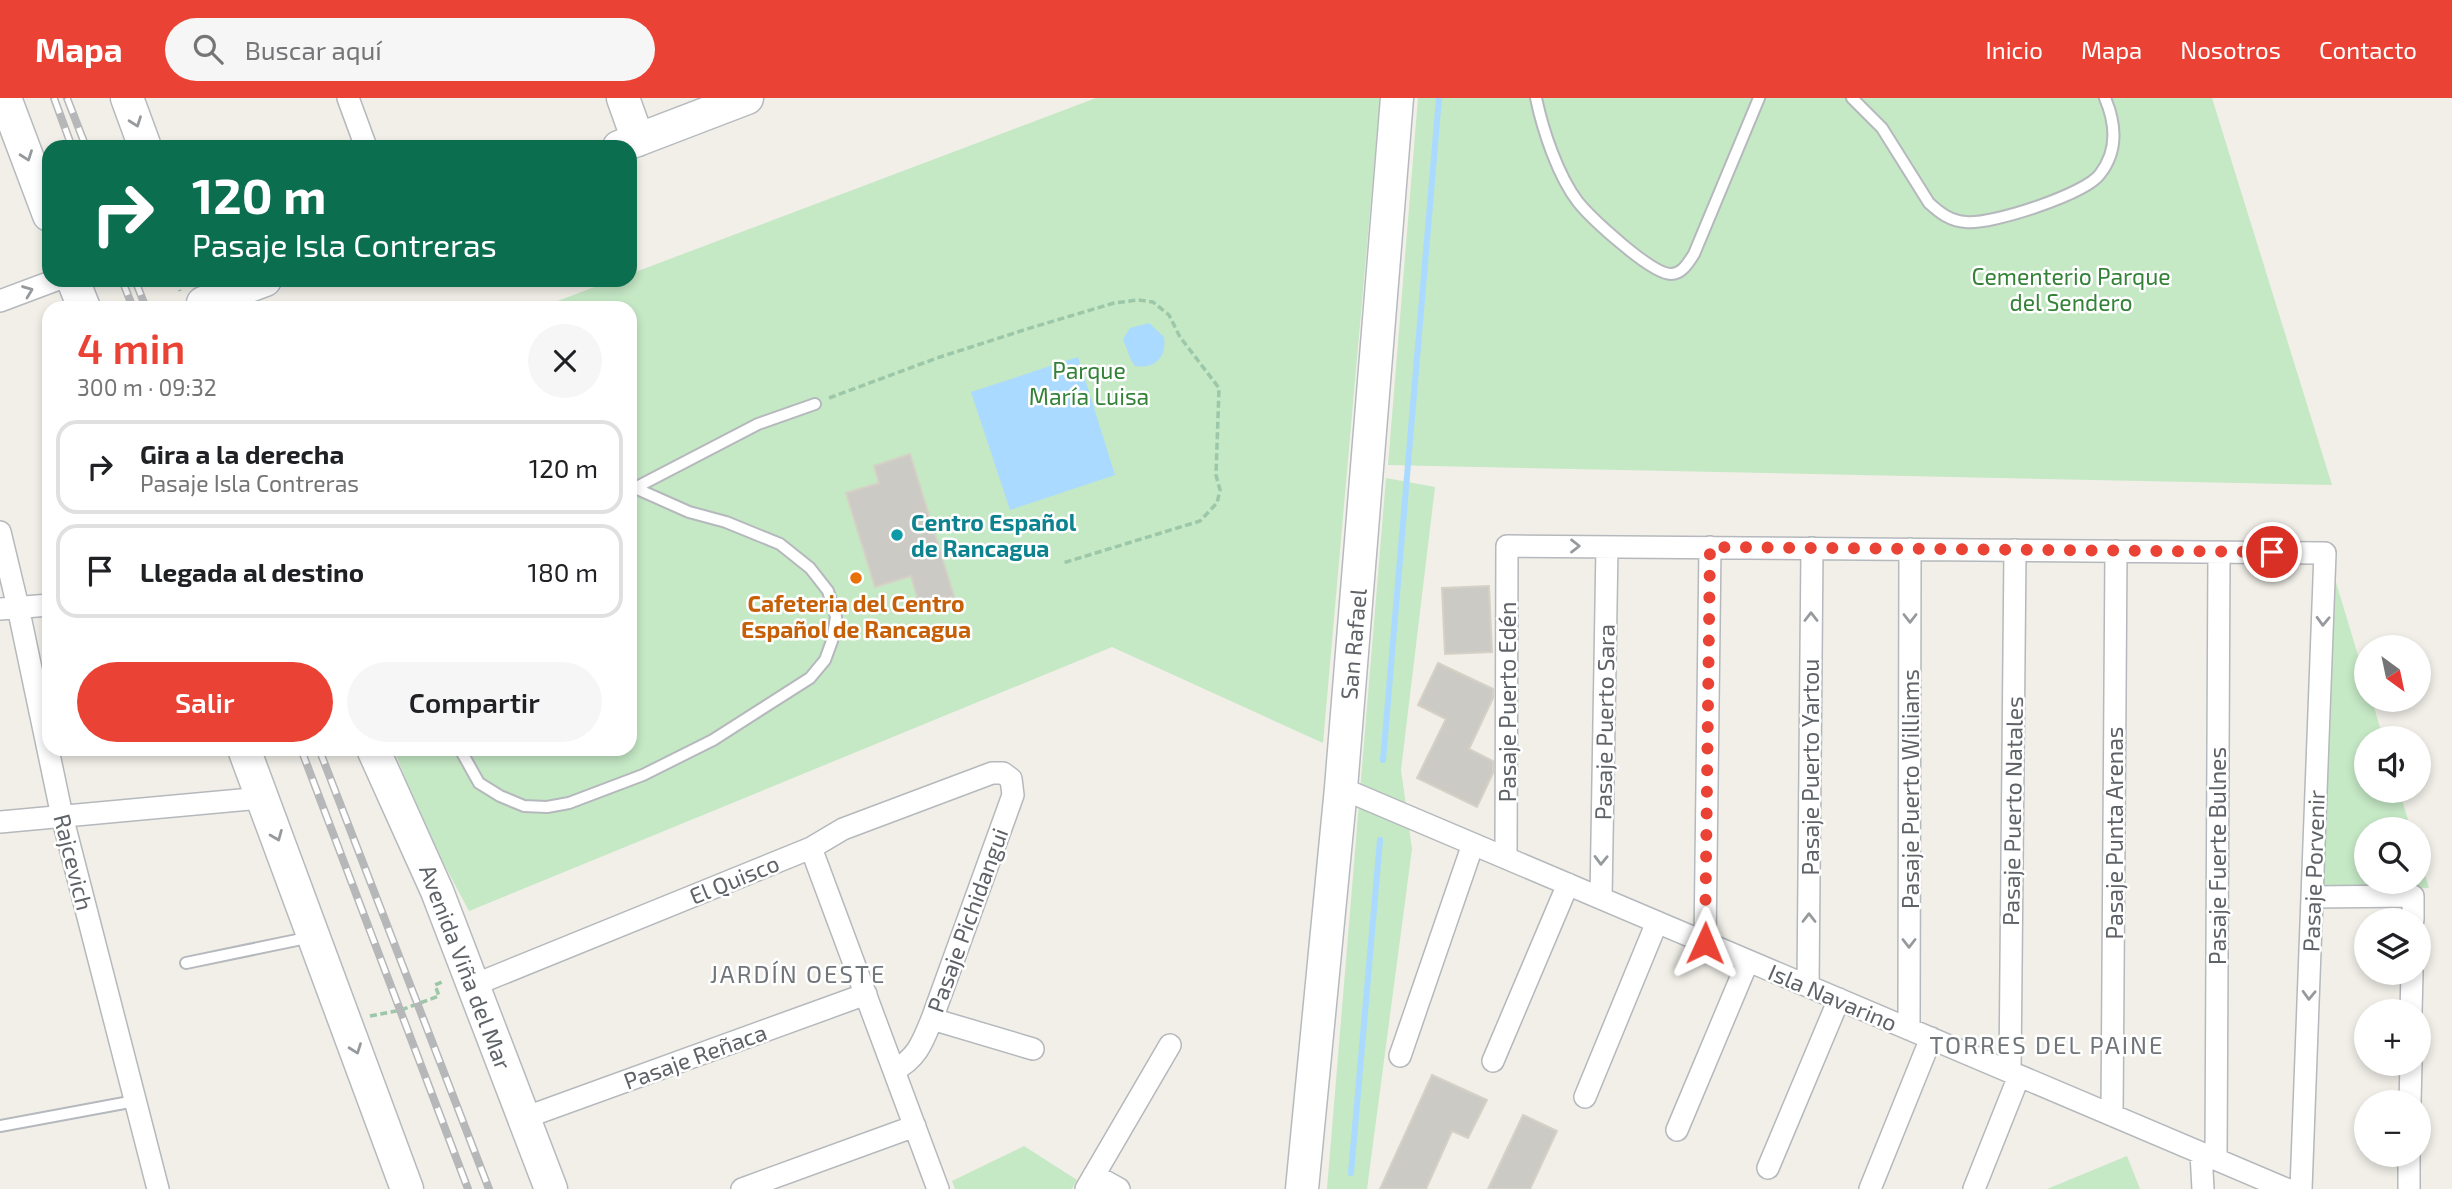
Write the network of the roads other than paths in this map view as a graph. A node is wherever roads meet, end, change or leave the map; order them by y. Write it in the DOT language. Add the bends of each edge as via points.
graph roads {
  1 [pos="5,98"];
  2 [pos="127,98"];
  3 [pos="348,98"];
  4 [pos="623,98"];
  5 [pos="747,98"];
  6 [pos="1397,98"];
  7 [pos="1536,98"];
  8 [pos="1759,98"];
  9 [pos="1852,98"];
  10 [pos="2105,98"];
  11 [pos="142,140"];
  12 [pos="363,140"];
  13 [pos="629,140"];
  14 [pos="637,140"];
  15 [pos="42,196"];
  16 [pos="42,285"];
  17 [pos="238,287"];
  18 [pos="200,297"];
  19 [pos="0,301"];
  20 [pos="815,404"];
  21 [pos="637,487"];
  22 [pos="637,491"];
  23 [pos="0,533"];
  24 [pos="1607,547"];
  25 [pos="1710,547"];
  26 [pos="1812,548"];
  27 [pos="1910,549"];
  28 [pos="2015,550"];
  29 [pos="2116,551"];
  30 [pos="2219,552"];
  31 [pos="42,605"];
  32 [pos="9,608"];
  33 [pos="42,738"];
  34 [pos="47,756"];
  35 [pos="247,756"];
  36 [pos="376,756"];
  37 [pos="464,756"];
  38 [pos="992,774"];
  39 [pos="1341,788"];
  40 [pos="262,798"];
  41 [pos="62,816"];
  42 [pos="0,822"];
  43 [pos="1473,844"];
  44 [pos="811,848"];
  45 [pos="1506,858"];
  46 [pos="1568,884"];
  47 [pos="2312,897"];
  48 [pos="1601,898"];
  49 [pos="2413,908"];
  50 [pos="1657,922"];
  51 [pos="313,934"];
  52 [pos="1705,943"];
  53 [pos="1748,961"];
  54 [pos="186,963"];
  55 [pos="471,978"];
  56 [pos="1808,986"];
  57 [pos="866,994"];
  58 [pos="1839,999"];
  59 [pos="932,1018"];
  60 [pos="1909,1029"];
  61 [pos="1931,1038"];
  62 [pos="1170,1045"];
  63 [pos="1033,1049"];
  64 [pos="1400,1056"];
  65 [pos="1493,1061"];
  66 [pos="894,1070"];
  67 [pos="2014,1074"];
  68 [pos="1585,1097"];
  69 [pos="135,1101"];
  70 [pos="2112,1115"];
  71 [pos="524,1118"];
  72 [pos="0,1126"];
  73 [pos="915,1126"];
  74 [pos="1677,1130"];
  75 [pos="2209,1156"];
  76 [pos="2409,1167"];
  77 [pos="1768,1168"];
  78 [pos="1090,1182"];
  79 [pos="1308,1186"];
  80 [pos="158,1189"];
  81 [pos="407,1189"];
  82 [pos="551,1189"];
  83 [pos="742,1189"];
  84 [pos="938,1189"];
  85 [pos="1119,1189"];
  86 [pos="1870,1189"];
  87 [pos="1974,1189"];
  88 [pos="2203,1189"];
  89 [pos="2286,1189"];
  90 [pos="2301,1189"];
  91 [pos="2409,1189"];
  1 -- 15 [label="street, one-way"];
  2 -- 11 [label="street, one-way"];
  3 -- 12 [label="street"];
  4 -- 13 [label="street"];
  5 -- 14 [label="street"];
  6 -- 39 [label="street, San Rafael"];
  7 -- 8 [label="lane" via="1546,136 1578,202 1638,256 1672,274 1684,268 1694,254"];
  9 -- 10 [label="lane" via="1882,128 1939,213 1970,223 2024,211 2095,180 2113,146 2114,125"];
  19 -- 16 [label="street, one-way"];
  17 -- 18 [label="street"];
  20 -- 21 [label="lane" via="758,424"];
  22 -- 37 [label="lane" via="779,544 810,568 828,591 836,617 825,660 810,678 713,740 643,775 569,803 524,806 500,796 479,783"];
  23 -- 32 [label="street, Rajcevich"];
  24 -- 25 [label="street"];
  45 -- 24 [label="street, Pasaje Puerto Edén, one-way" via="1507,546"];
  24 -- 48 [label="street, Pasaje Puerto Sara, one-way"];
  25 -- 26 [label="street"];
  25 -- 52 [label="street"];
  26 -- 27 [label="street"];
  56 -- 26 [label="street, Pasaje Puerto Yartou, one-way"];
  27 -- 28 [label="street"];
  27 -- 60 [label="street, Pasaje Puerto Williams, one-way"];
  28 -- 29 [label="street"];
  28 -- 67 [label="street, Pasaje Puerto Natales"];
  29 -- 30 [label="street"];
  29 -- 70 [label="street, Pasaje Punta Arenas"];
  30 -- 47 [label="street, Pasaje Porvenir, one-way" via="2325,553"];
  30 -- 75 [label="street, Pasaje Fuerte Bulnes"];
  31 -- 32 [label="street"];
  32 -- 33 [label="street, Rajcevich"];
  34 -- 41 [label="street, Rajcevich"];
  35 -- 40 [label="street"];
  36 -- 55 [label="street, Avenida Viña del Mar" via="424,858"];
  38 -- 44 [label="street, El Quisco" via="843,829"];
  38 -- 59 [label="street, Pasaje Pichidangui" via="1007,775 1013,795"];
  39 -- 43 [label="street, Isla Navarino"];
  39 -- 79 [label="street, San Rafael"];
  40 -- 41 [label="street"];
  40 -- 51 [label="street, one-way"];
  41 -- 42 [label="street"];
  41 -- 69 [label="street, Rajcevich"];
  43 -- 45 [label="street, Isla Navarino"];
  43 -- 64 [label="street"];
  44 -- 55 [label="street, El Quisco"];
  44 -- 57 [label="street"];
  45 -- 46 [label="street, Isla Navarino"];
  46 -- 48 [label="street, Isla Navarino"];
  46 -- 65 [label="street"];
  47 -- 49 [label="street" via="2413,896"];
  47 -- 90 [label="street, Pasaje Porvenir, one-way"];
  48 -- 50 [label="street, Isla Navarino"];
  50 -- 52 [label="street, Isla Navarino"];
  50 -- 68 [label="street"];
  51 -- 54 [label="lane"];
  51 -- 81 [label="street, one-way"];
  52 -- 53 [label="street, Isla Navarino"];
  53 -- 56 [label="street, Isla Navarino"];
  53 -- 74 [label="street"];
  55 -- 71 [label="street, Avenida Viña del Mar"];
  56 -- 58 [label="street, Isla Navarino"];
  57 -- 66 [label="street"];
  57 -- 71 [label="street, Pasaje Reñaca"];
  58 -- 60 [label="street, Isla Navarino"];
  58 -- 77 [label="street"];
  59 -- 63 [label="street"];
  59 -- 66 [label="street, Pasaje Pichidangui" via="916,1054"];
  60 -- 61 [label="street, Isla Navarino"];
  61 -- 67 [label="street, Isla Navarino"];
  61 -- 86 [label="street"];
  62 -- 78 [label="street"];
  66 -- 73 [label="street"];
  67 -- 70 [label="street, Isla Navarino"];
  67 -- 87 [label="street"];
  69 -- 72 [label="lane"];
  69 -- 80 [label="street, Rajcevich"];
  70 -- 75 [label="street, Isla Navarino"];
  71 -- 82 [label="street, Avenida Viña del Mar"];
  73 -- 83 [label="street"];
  73 -- 84 [label="street"];
  75 -- 88 [label="street, Pasaje Fuerte Bulnes"];
  75 -- 89 [label="street, Isla Navarino"];
  76 -- 91 [label="street"];
  78 -- 85 [label="street"];
}
